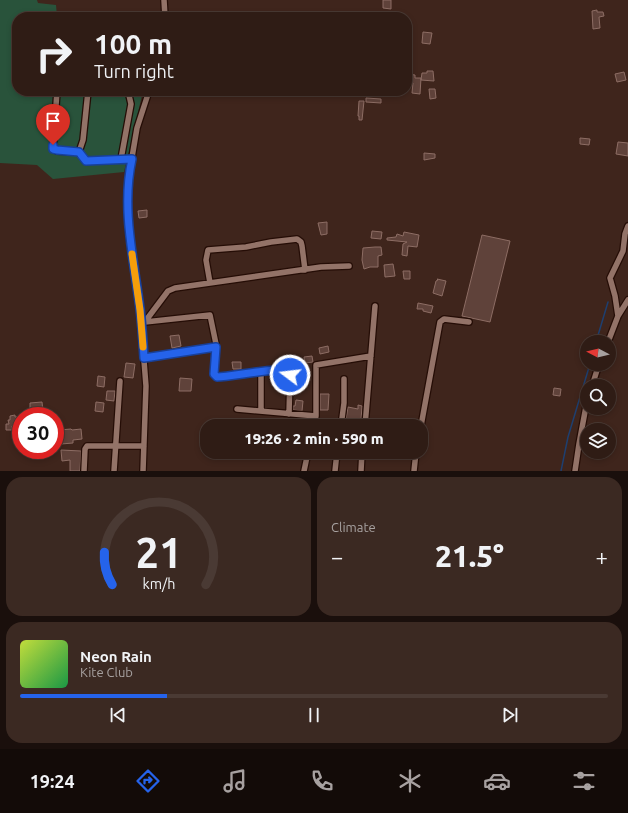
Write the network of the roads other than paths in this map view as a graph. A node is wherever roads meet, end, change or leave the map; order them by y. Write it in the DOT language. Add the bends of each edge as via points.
graph roads {
  1 [pos="164,0"];
  2 [pos="165,12"];
  3 [pos="57,96"];
  4 [pos="87,96"];
  5 [pos="129,96"];
  6 [pos="147,96"];
  7 [pos="79,152"];
  8 [pos="121,159"];
  9 [pos="132,159"];
  10 [pos="628,226"];
  11 [pos="349,266"];
  12 [pos="305,270"];
  13 [pos="210,283"];
  14 [pos="628,300"];
  15 [pos="375,306"];
  16 [pos="618,316"];
  17 [pos="469,322"];
  18 [pos="143,324"];
  19 [pos="611,335"];
  20 [pos="216,347"];
  21 [pos="371,356"];
  22 [pos="144,358"];
  23 [pos="260,372"];
  24 [pos="344,379"];
  25 [pos="120,380"];
  26 [pos="237,409"];
  27 [pos="261,411"];
  28 [pos="289,414"];
  29 [pos="584,415"];
  30 [pos="316,416"];
  31 [pos="315,419"];
  32 [pos="342,419"];
  33 [pos="366,419"];
  34 [pos="422,419"];
  35 [pos="144,446"];
  36 [pos="116,447"];
  37 [pos="307,459"];
  38 [pos="336,459"];
  39 [pos="362,459"];
  40 [pos="415,459"];
  41 [pos="84,471"];
  42 [pos="114,471"];
  43 [pos="143,471"];
  44 [pos="304,471"];
  45 [pos="335,471"];
  46 [pos="361,471"];
  47 [pos="414,471"];
  48 [pos="575,471"];
  1 -- 2 [label="street"];
  3 -- 7 [label="street" via="53,149"];
  4 -- 7 [label="street" via="83,140"];
  5 -- 8 [label="street" via="131,104"];
  6 -- 9 [label="street" via="137,128"];
  7 -- 8 [label="street" via="86,161"];
  8 -- 9 [label="street"];
  9 -- 18 [label="street" via="129,175 129,236"];
  10 -- 16 [label="street" via="623,251 610,278"];
  11 -- 12 [label="street"];
  12 -- 13 [label="street"];
  12 -- 13 [label="street" via="301,242 297,239 208,250 206,260"];
  13 -- 18 [label="street" via="168,291"];
  14 -- 16 [label="street"];
  15 -- 21 [label="street"];
  16 -- 19 [label="street"];
  17 -- 34 [label="street" via="444,319 440,322"];
  18 -- 20 [label="street" via="210,315"];
  18 -- 22 [label="street"];
  20 -- 22 [label="street"];
  20 -- 23 [label="street" via="215,376"];
  21 -- 30 [label="street" via="316,365"];
  21 -- 33 [label="street"];
  22 -- 35 [label="street"];
  23 -- 27 [label="street"];
  23 -- 28 [label="street" via="289,372"];
  24 -- 32 [label="street"];
  25 -- 36 [label="street"];
  26 -- 27 [label="street"];
  27 -- 28 [label="street"];
  28 -- 30 [label="street"];
  29 -- 48 [label="street"];
  30 -- 31 [label="street"];
  35 -- 36 [label="street"];
  35 -- 43 [label="street"];
  36 -- 41 [label="street" via="87,446"];
  36 -- 42 [label="street"];
  37 -- 44 [label="street"];
  38 -- 45 [label="street"];
  39 -- 46 [label="street"];
  40 -- 47 [label="street"];
}
